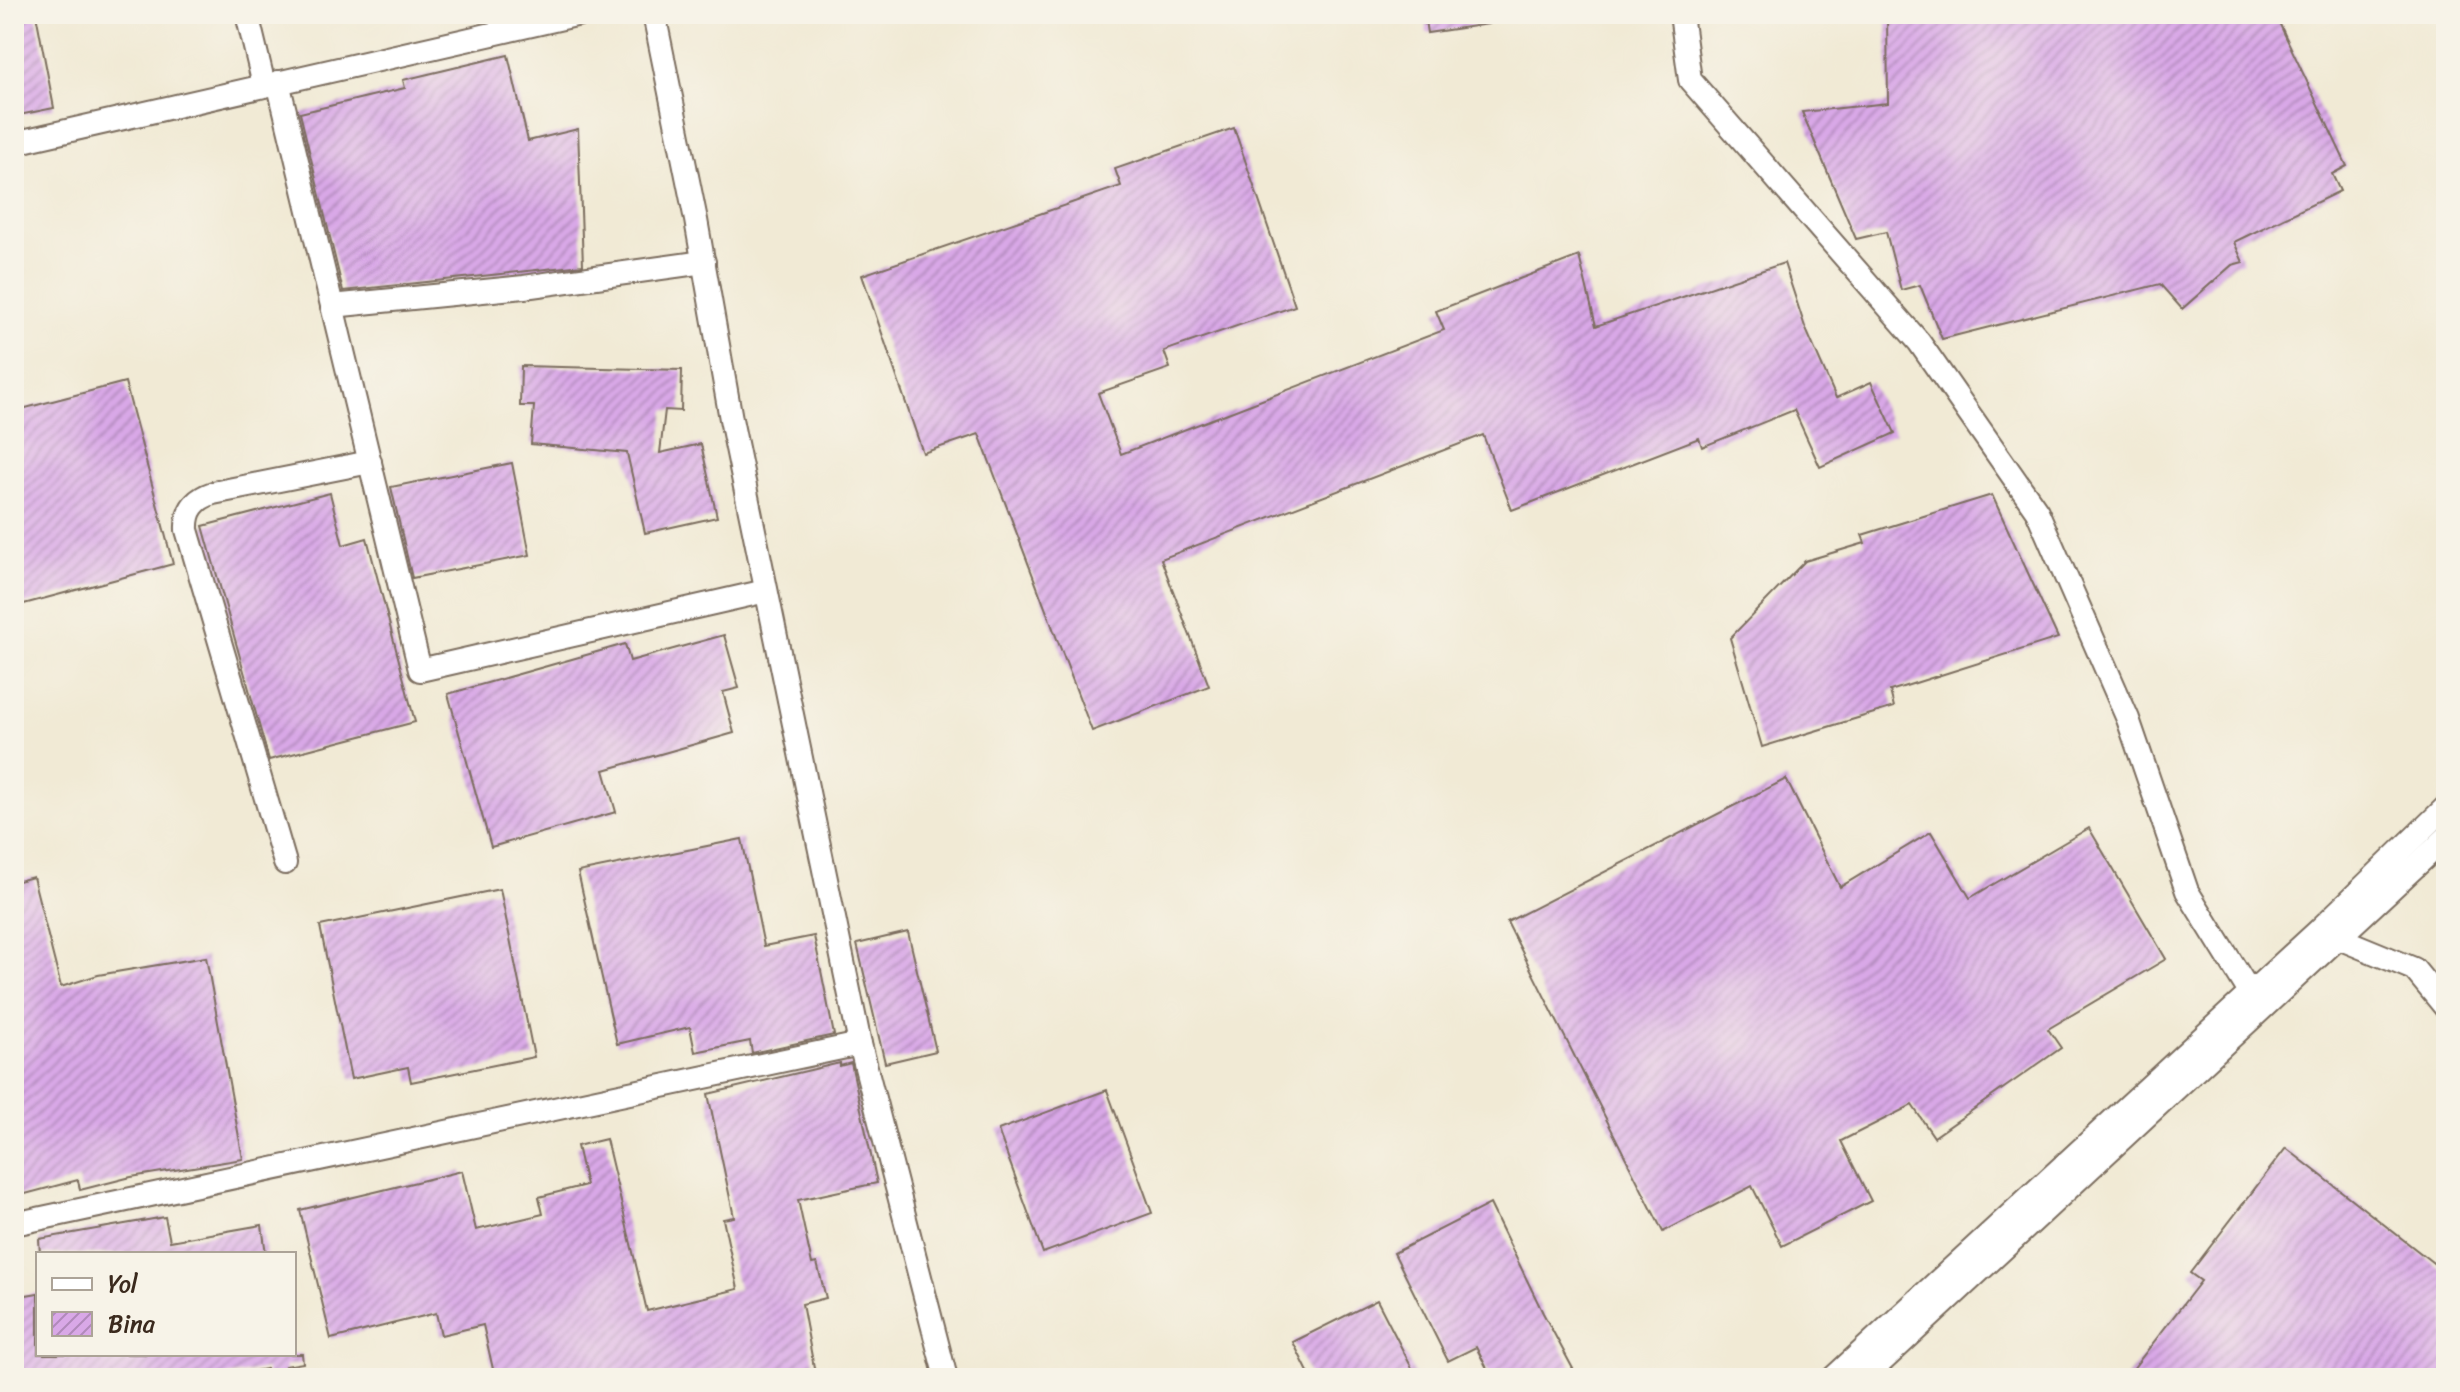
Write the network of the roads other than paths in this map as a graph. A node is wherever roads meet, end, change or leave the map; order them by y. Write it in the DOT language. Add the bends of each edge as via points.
graph roads {
  1 [pos="247,14"];
  2 [pos="580,14"];
  3 [pos="654,14"];
  4 [pos="1681,14"];
  5 [pos="271,84"];
  6 [pos="14,143"];
  7 [pos="704,262"];
  8 [pos="332,306"];
  9 [pos="370,462"];
  10 [pos="766,591"];
  11 [pos="2446,807"];
  12 [pos="2446,838"];
  13 [pos="285,863"];
  14 [pos="2328,934"];
  15 [pos="2249,991"];
  16 [pos="2446,1008"];
  17 [pos="860,1044"];
  18 [pos="14,1224"];
  19 [pos="946,1378"];
  20 [pos="1833,1378"];
  21 [pos="1864,1378"];
  1 -- 5 [label="street"];
  2 -- 5 [label="street"];
  3 -- 7 [label="street"];
  4 -- 15 [label="street" via="1690,80 1919,342 2037,511 2128,719 2187,891"];
  5 -- 6 [label="street"];
  5 -- 8 [label="street"];
  7 -- 8 [label="street"];
  7 -- 10 [label="street"];
  8 -- 9 [label="street"];
  9 -- 10 [label="street" via="420,670"];
  9 -- 13 [label="street" via="213,493 196,502 188,516 187,530"];
  10 -- 17 [label="street"];
  11 -- 14 [label="street"];
  12 -- 14 [label="street"];
  14 -- 15 [label="street"];
  14 -- 16 [label="street" via="2414,969"];
  14 -- 21 [label="street"];
  15 -- 20 [label="street"];
  17 -- 18 [label="street"];
  17 -- 19 [label="street"];
}
